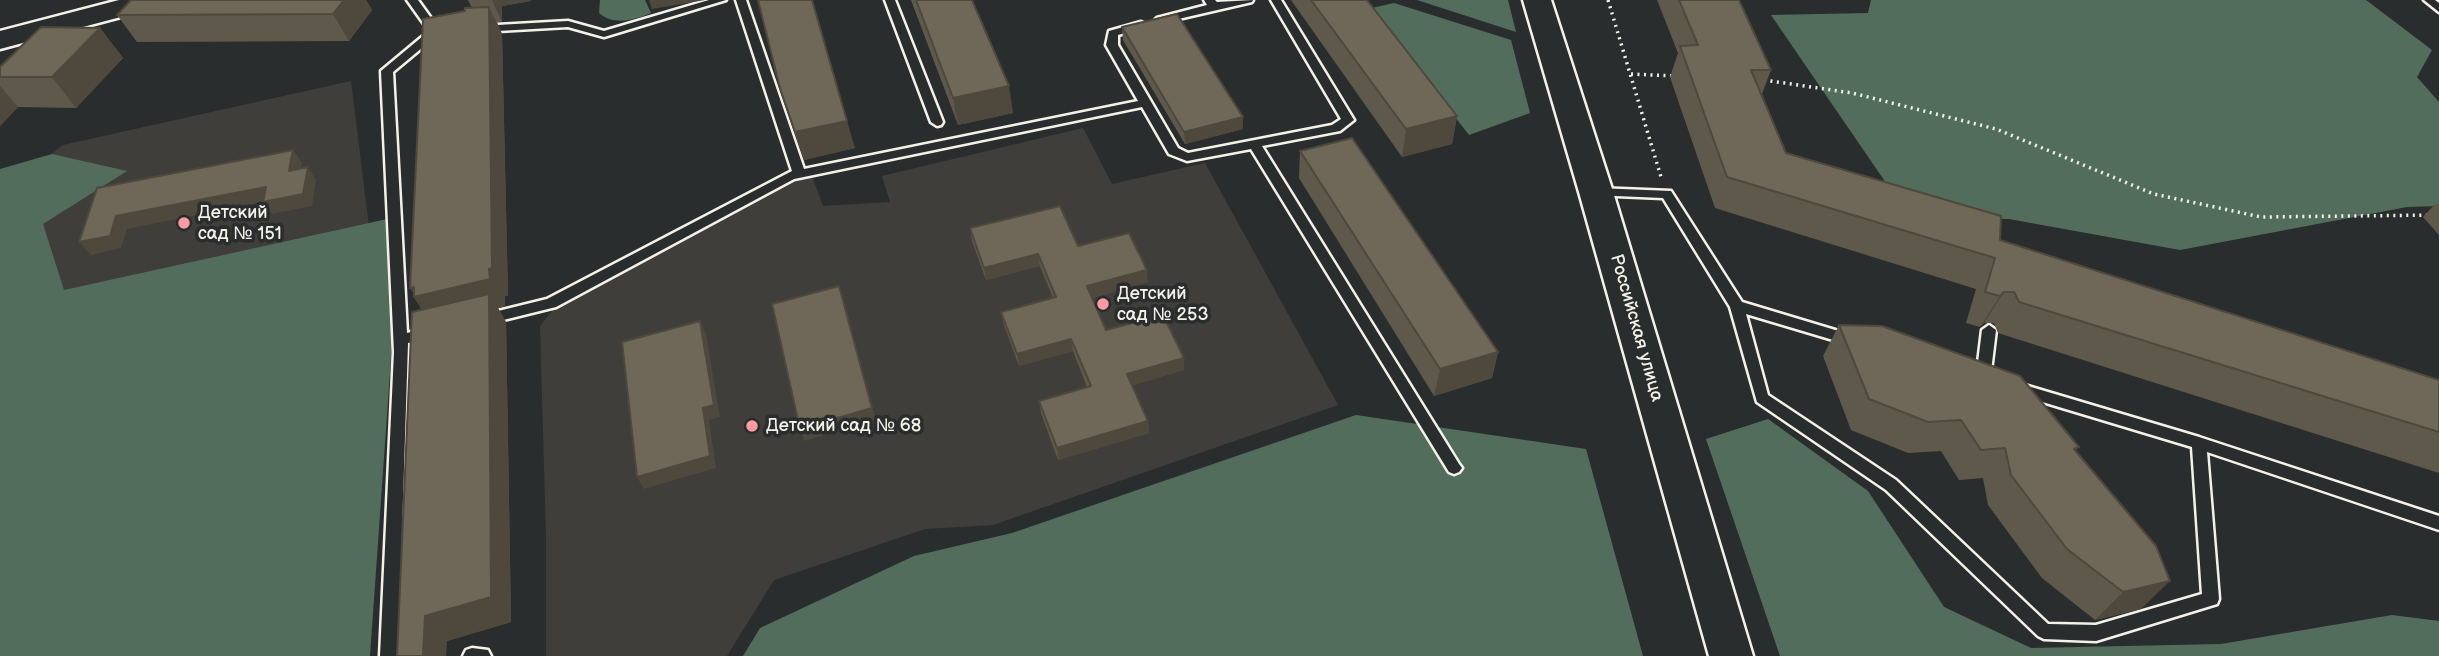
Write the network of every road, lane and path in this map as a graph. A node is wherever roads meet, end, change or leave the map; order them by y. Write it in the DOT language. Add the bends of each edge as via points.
graph roads {
  1 [pos="152,0"];
  2 [pos="412,0"];
  3 [pos="721,0"];
  4 [pos="741,0"];
  5 [pos="890,0"];
  6 [pos="1248,0"];
  7 [pos="1276,0"];
  8 [pos="1537,0"];
  9 [pos="1608,0"];
  10 [pos="2429,0"];
  11 [pos="1212,3"];
  12 [pos="2439,9"];
  13 [pos="461,30"];
  14 [pos="0,40"];
  15 [pos="1631,74"];
  16 [pos="1676,76"];
  17 [pos="1762,79"];
  18 [pos="1145,103"];
  19 [pos="937,122"];
  20 [pos="1254,144"];
  21 [pos="799,174"];
  22 [pos="1596,192"];
  23 [pos="1667,194"];
  24 [pos="2439,215"];
  25 [pos="1737,306"];
  26 [pos="475,321"];
  27 [pos="1989,330"];
  28 [pos="438,331"];
  29 [pos="400,340"];
  30 [pos="1866,345"];
  31 [pos="2199,443"];
  32 [pos="1454,468"];
  33 [pos="2439,523"];
  34 [pos="389,656"];
  35 [pos="472,656"];
  36 [pos="482,656"];
  37 [pos="1731,656"];
  1 -- 14 [label="main road"];
  2 -- 29 [label="lane" via="441,31 387,71"];
  3 -- 13 [label="lane" via="604,34 568,24"];
  4 -- 21 [label="lane"];
  5 -- 19 [label="lane"];
  6 -- 11 [label="lane"];
  7 -- 20 [label="lane" via="1348,120 1336,128"];
  8 -- 22 [label="main road, Российская улица"];
  9 -- 15 [label="path"];
  10 -- 12 [label="lane"];
  11 -- 18 [label="lane" via="1113,33 1112,45"];
  15 -- 16 [label="path"];
  15 -- 23 [label="path"];
  17 -- 24 [label="path" via="1852,93 1996,129 2154,194 2261,217"];
  18 -- 20 [label="lane" via="1173,151 1186,157"];
  18 -- 21 [label="lane"];
  20 -- 32 [label="lane"];
  21 -- 26 [label="lane" via="551,303"];
  22 -- 23 [label="lane"];
  22 -- 37 [label="main road, Российская улица"];
  23 -- 25 [label="lane"];
  25 -- 30 [label="lane"];
  25 -- 31 [label="lane" via="1762,398 1891,485 2044,631 2096,633 2211,599"];
  27 -- 31 [label="lane" via="1989,381"];
  28 -- 29 [label="lane"];
  29 -- 34 [label="lane"];
  31 -- 33 [label="lane"];
  35 -- 36 [label="lane"];
}
